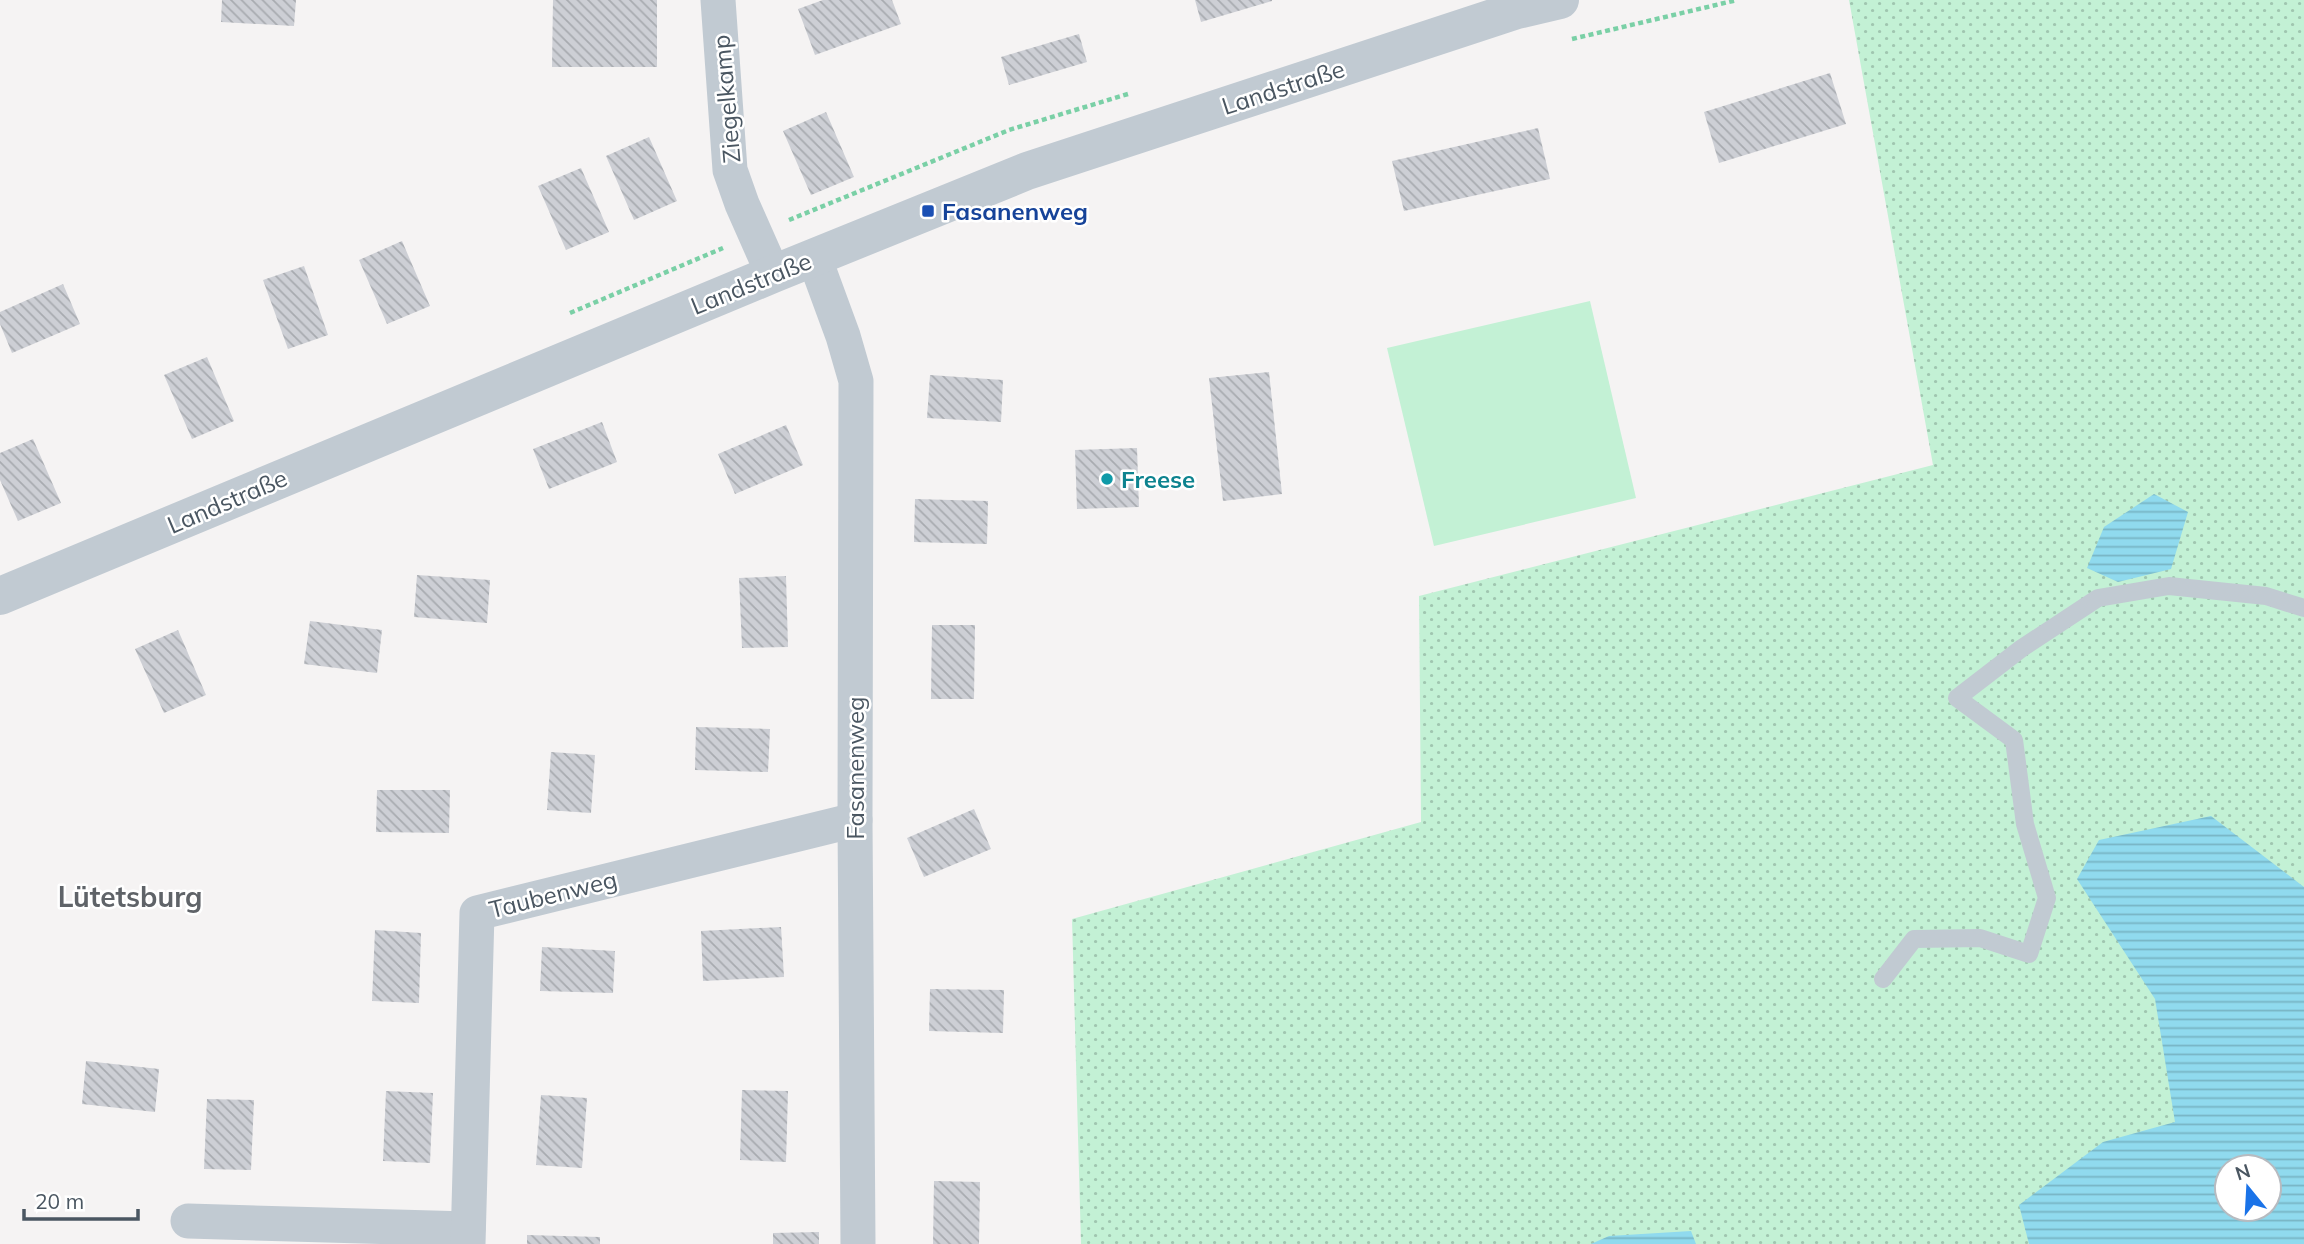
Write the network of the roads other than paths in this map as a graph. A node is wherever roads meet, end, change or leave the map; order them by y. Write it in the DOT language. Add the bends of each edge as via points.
graph roads {
  1 [pos="718,0"];
  2 [pos="1560,0"];
  3 [pos="1516,5"];
  4 [pos="814,257"];
  5 [pos="772,274"];
  6 [pos="0,596"];
  7 [pos="2304,608"];
  8 [pos="855,820"];
  9 [pos="1883,979"];
  10 [pos="188,1221"];
  11 [pos="468,1237"];
  12 [pos="858,1244"];
  1 -- 5 [label="street, Ziegelkamp" via="730,170"];
  2 -- 3 [label="street, Landstraße"];
  3 -- 4 [label="street, Landstraße" via="1027,171"];
  4 -- 5 [label="street, Landstraße"];
  4 -- 8 [label="street, Fasanenweg" via="856,381"];
  5 -- 6 [label="street, Landstraße"];
  7 -- 9 [label="lane" via="2266,596 2169,586 2098,598 1957,698 2014,740 2025,824 2047,898 2029,954 1980,939 1914,939"];
  8 -- 11 [label="street, Taubenweg" via="477,913"];
  8 -- 12 [label="street, Fasanenweg"];
  10 -- 11 [label="street, Taubenweg"];
}
